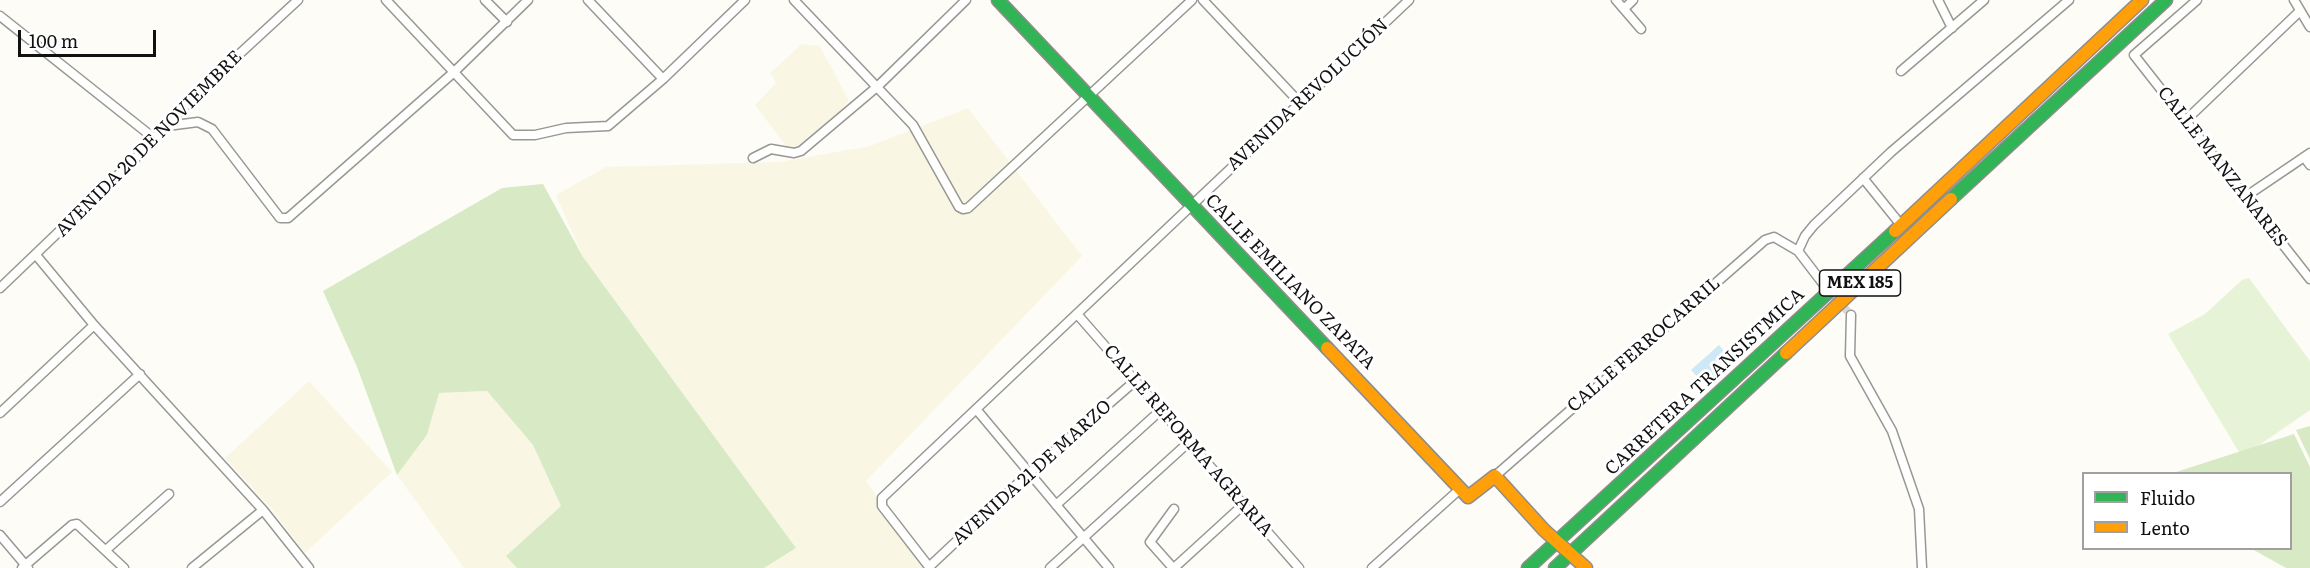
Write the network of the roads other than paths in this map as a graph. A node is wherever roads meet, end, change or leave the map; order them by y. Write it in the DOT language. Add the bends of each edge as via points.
graph roads {
  1 [pos="298,0"];
  2 [pos="386,0"];
  3 [pos="485,0"];
  4 [pos="528,0"];
  5 [pos="588,0"];
  6 [pos="746,0"];
  7 [pos="794,0"];
  8 [pos="966,0"];
  9 [pos="998,0"];
  10 [pos="1192,0"];
  11 [pos="1203,0"];
  12 [pos="1408,0"];
  13 [pos="1616,0"];
  14 [pos="1633,0"];
  15 [pos="1938,0"];
  16 [pos="1984,0"];
  17 [pos="2069,0"];
  18 [pos="2142,0"];
  19 [pos="2166,0"];
  20 [pos="2197,0"];
  21 [pos="2294,0"];
  22 [pos="1624,9"];
  23 [pos="2300,11"];
  24 [pos="0,16"];
  25 [pos="507,22"];
  26 [pos="2310,27"];
  27 [pos="1952,28"];
  28 [pos="1641,29"];
  29 [pos="1901,72"];
  30 [pos="453,73"];
  31 [pos="663,79"];
  32 [pos="878,86"];
  33 [pos="1088,94"];
  34 [pos="1301,104"];
  35 [pos="2186,120"];
  36 [pos="167,126"];
  37 [pos="155,139"];
  38 [pos="2307,155"];
  39 [pos="753,158"];
  40 [pos="2310,165"];
  41 [pos="1863,178"];
  42 [pos="2245,197"];
  43 [pos="1190,204"];
  44 [pos="1902,225"];
  45 [pos="1798,251"];
  46 [pos="36,255"];
  47 [pos="2310,279"];
  48 [pos="1824,285"];
  49 [pos="0,288"];
  50 [pos="1077,314"];
  51 [pos="1851,315"];
  52 [pos="94,324"];
  53 [pos="140,374"];
  54 [pos="1135,381"];
  55 [pos="976,409"];
  56 [pos="1161,410"];
  57 [pos="0,413"];
  58 [pos="1189,442"];
  59 [pos="1028,474"];
  60 [pos="1495,476"];
  61 [pos="1618,486"];
  62 [pos="1460,489"];
  63 [pos="169,494"];
  64 [pos="0,502"];
  65 [pos="1056,505"];
  66 [pos="1243,505"];
  67 [pos="1174,509"];
  68 [pos="263,510"];
  69 [pos="0,535"];
  70 [pos="1084,537"];
  71 [pos="1556,542"];
  72 [pos="107,549"];
  73 [pos="1569,555"];
  74 [pos="25,567"];
  75 [pos="930,567"];
  76 [pos="124,568"];
  77 [pos="192,568"];
  78 [pos="309,568"];
  79 [pos="1050,568"];
  80 [pos="1109,568"];
  81 [pos="1173,568"];
  82 [pos="1299,568"];
  83 [pos="1372,568"];
  84 [pos="1528,568"];
  85 [pos="1544,568"];
  86 [pos="1555,568"];
  87 [pos="1586,568"];
  88 [pos="1922,568"];
  1 -- 36 [label="street, AVENIDA 20 DE NOVIEMBRE"];
  2 -- 30 [label="street"];
  3 -- 25 [label="street"];
  4 -- 25 [label="street"];
  5 -- 31 [label="street"];
  6 -- 31 [label="street"];
  7 -- 32 [label="street"];
  8 -- 32 [label="street"];
  9 -- 33 [label="main road, CALLE EMILIANO ZAPATA"];
  10 -- 33 [label="street"];
  11 -- 34 [label="street"];
  12 -- 34 [label="street, AVENIDA REVOLUCIÓN"];
  13 -- 22 [label="street"];
  14 -- 22 [label="street"];
  15 -- 27 [label="street"];
  16 -- 27 [label="street"];
  17 -- 41 [label="street"];
  18 -- 44 [label="main road, CARRETERA TRANSISTMICA / MEX 185"];
  19 -- 73 [label="main road, CARRETERA TRANSISTMICA / MEX 185"];
  20 -- 35 [label="street, CALLE MANZANARES" via="2134,55"];
  21 -- 23 [label="street"];
  22 -- 28 [label="street"];
  23 -- 26 [label="street"];
  23 -- 35 [label="street"];
  24 -- 37 [label="street"];
  25 -- 30 [label="street"];
  27 -- 29 [label="street"];
  30 -- 31 [label="street" via="513,135 608,126"];
  30 -- 36 [label="street" via="288,218 280,218 212,129 198,122"];
  32 -- 33 [label="street" via="913,125 963,209"];
  32 -- 39 [label="street" via="801,151 771,150"];
  33 -- 43 [label="main road, CALLE EMILIANO ZAPATA"];
  34 -- 43 [label="street, AVENIDA REVOLUCIÓN"];
  35 -- 42 [label="street, CALLE MANZANARES"];
  36 -- 37 [label="street, AVENIDA 20 DE NOVIEMBRE"];
  37 -- 46 [label="street, AVENIDA 20 DE NOVIEMBRE"];
  38 -- 40 [label="street"];
  38 -- 42 [label="street"];
  41 -- 44 [label="street"];
  41 -- 45 [label="street" via="1805,236"];
  42 -- 47 [label="street, CALLE MANZANARES"];
  43 -- 50 [label="street, AVENIDA REVOLUCIÓN"];
  43 -- 62 [label="main road, CALLE EMILIANO ZAPATA"];
  44 -- 61 [label="main road, CARRETERA TRANSISTMICA / MEX 185"];
  45 -- 48 [label="street, CALLE FERROCARRIL"];
  45 -- 60 [label="street, CALLE FERROCARRIL" via="1774,237 1765,240"];
  46 -- 49 [label="street, AVENIDA 20 DE NOVIEMBRE"];
  46 -- 52 [label="street"];
  50 -- 54 [label="street, CALLE REFORMA AGRARIA"];
  50 -- 55 [label="street, AVENIDA REVOLUCIÓN"];
  51 -- 88 [label="street" via="1850,356 1892,431 1919,509"];
  52 -- 53 [label="street"];
  52 -- 57 [label="street"];
  53 -- 64 [label="street"];
  53 -- 68 [label="street"];
  54 -- 56 [label="street, CALLE REFORMA AGRARIA"];
  54 -- 59 [label="street, AVENIDA 21 DE MARZO"];
  55 -- 59 [label="street"];
  55 -- 75 [label="street, AVENIDA REVOLUCIÓN" via="882,498 882,506"];
  56 -- 58 [label="street, CALLE REFORMA AGRARIA"];
  56 -- 65 [label="street"];
  58 -- 66 [label="street, CALLE REFORMA AGRARIA"];
  58 -- 70 [label="street"];
  59 -- 65 [label="street"];
  59 -- 75 [label="street, AVENIDA 21 DE MARZO"];
  60 -- 62 [label="main road" via="1470,498"];
  60 -- 71 [label="main road"];
  61 -- 71 [label="main road, CARRETERA TRANSISTMICA / MEX 185"];
  61 -- 73 [label="main road" via="1611,500 1571,538"];
  62 -- 83 [label="street"];
  63 -- 72 [label="street"];
  65 -- 70 [label="street"];
  66 -- 81 [label="street"];
  66 -- 82 [label="street, CALLE REFORMA AGRARIA"];
  67 -- 81 [label="street" via="1150,542"];
  68 -- 77 [label="street"];
  68 -- 78 [label="street"];
  69 -- 74 [label="street"];
  70 -- 79 [label="street"];
  70 -- 80 [label="street"];
  71 -- 73 [label="main road"];
  71 -- 84 [label="main road, CARRETERA TRANSISTMICA / MEX 185"];
  71 -- 85 [label="main road" via="1552,560"];
  72 -- 74 [label="street" via="77,524 72,525"];
  72 -- 76 [label="street"];
  73 -- 86 [label="main road, CARRETERA TRANSISTMICA / MEX 185"];
  73 -- 87 [label="main road"];
}
